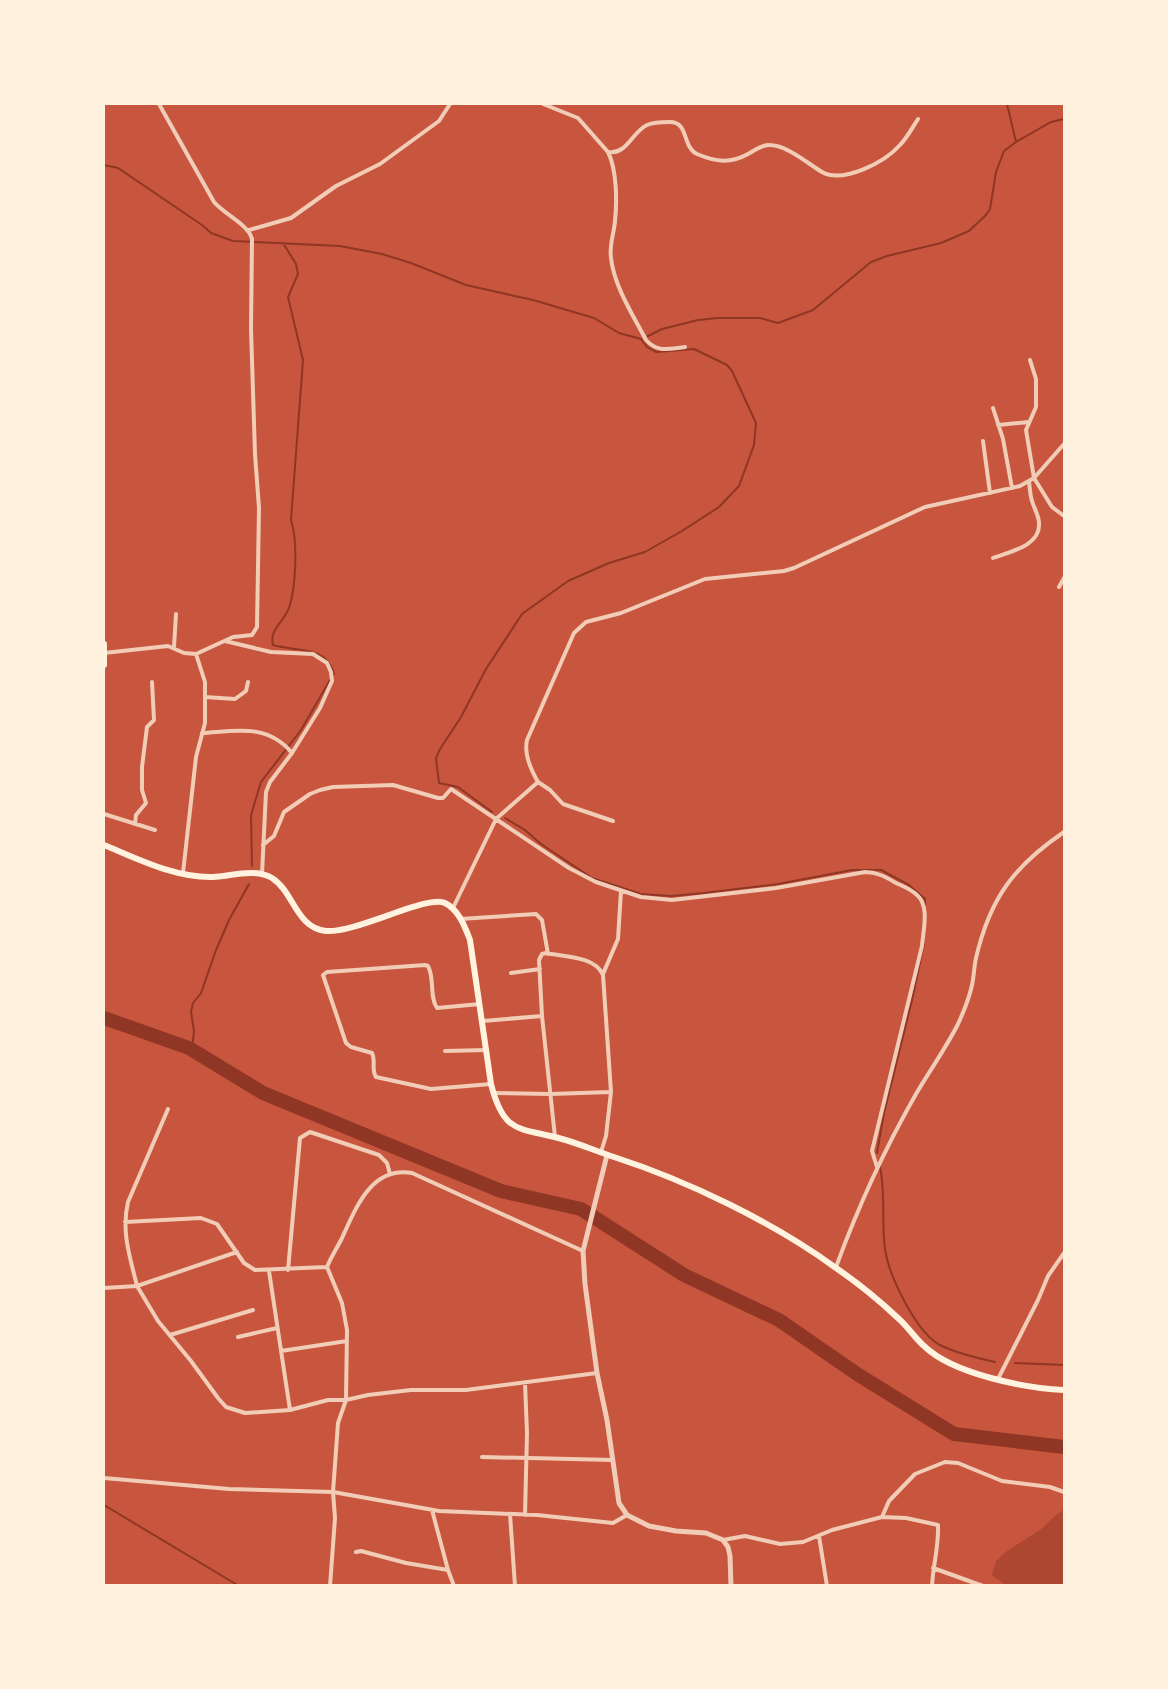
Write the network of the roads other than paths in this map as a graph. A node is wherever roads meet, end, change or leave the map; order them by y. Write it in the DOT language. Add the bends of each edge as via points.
graph roads {
  1 [pos="159,104"];
  2 [pos="450,104"];
  3 [pos="543,104"];
  4 [pos="918,119"];
  5 [pos="608,153"];
  6 [pos="249,230"];
  7 [pos="685,347"];
  8 [pos="1030,360"];
  9 [pos="993,408"];
  10 [pos="1029,422"];
  11 [pos="998,425"];
  12 [pos="983,441"];
  13 [pos="1065,444"];
  14 [pos="1034,478"];
  15 [pos="1029,482"];
  16 [pos="1012,488"];
  17 [pos="990,493"];
  18 [pos="1065,516"];
  19 [pos="993,558"];
  20 [pos="1065,578"];
  21 [pos="1059,587"];
  22 [pos="176,614"];
  23 [pos="224,641"];
  24 [pos="104,644"];
  25 [pos="174,647"];
  26 [pos="104,654"];
  27 [pos="196,654"];
  28 [pos="104,665"];
  29 [pos="152,682"];
  30 [pos="248,682"];
  31 [pos="205,697"];
  32 [pos="202,733"];
  33 [pos="290,751"];
  34 [pos="538,782"];
  35 [pos="104,814"];
  36 [pos="496,819"];
  37 [pos="612,820"];
  38 [pos="135,824"];
  39 [pos="155,830"];
  40 [pos="1065,832"];
  41 [pos="104,845"];
  42 [pos="263,845"];
  43 [pos="183,873"];
  44 [pos="262,875"];
  45 [pos="621,891"];
  46 [pos="453,908"];
  47 [pos="460,919"];
  48 [pos="548,954"];
  49 [pos="540,969"];
  50 [pos="511,973"];
  51 [pos="603,975"];
  52 [pos="481,1004"];
  53 [pos="542,1016"];
  54 [pos="483,1021"];
  55 [pos="486,1050"];
  56 [pos="445,1051"];
  57 [pos="491,1084"];
  58 [pos="494,1092"];
  59 [pos="611,1092"];
  60 [pos="550,1094"];
  61 [pos="168,1109"];
  62 [pos="555,1137"];
  63 [pos="604,1154"];
  64 [pos="877,1167"];
  65 [pos="390,1173"];
  66 [pos="125,1222"];
  67 [pos="583,1251"];
  68 [pos="237,1252"];
  69 [pos="1065,1253"];
  70 [pos="836,1267"];
  71 [pos="327,1268"];
  72 [pos="288,1270"];
  73 [pos="269,1271"];
  74 [pos="137,1286"];
  75 [pos="104,1288"];
  76 [pos="253,1310"];
  77 [pos="278,1328"];
  78 [pos="170,1335"];
  79 [pos="238,1337"];
  80 [pos="347,1341"];
  81 [pos="281,1351"];
  82 [pos="597,1373"];
  83 [pos="998,1379"];
  84 [pos="525,1383"];
  85 [pos="1065,1389"];
  86 [pos="346,1400"];
  87 [pos="290,1410"];
  88 [pos="482,1457"];
  89 [pos="526,1457"];
  90 [pos="613,1460"];
  91 [pos="104,1478"];
  92 [pos="333,1492"];
  93 [pos="1065,1492"];
  94 [pos="432,1510"];
  95 [pos="510,1514"];
  96 [pos="525,1515"];
  97 [pos="627,1515"];
  98 [pos="882,1517"];
  99 [pos="819,1536"];
  100 [pos="723,1539"];
  101 [pos="356,1552"];
  102 [pos="933,1568"];
  103 [pos="448,1570"];
  104 [pos="330,1586"];
  105 [pos="454,1586"];
  106 [pos="515,1586"];
  107 [pos="731,1586"];
  108 [pos="827,1586"];
  109 [pos="932,1586"];
  110 [pos="983,1586"];
  1 -- 6 [label="street" via="214,202"];
  2 -- 6 [label="street" via="439,121 380,164 336,186 291,218"];
  3 -- 5 [label="street" via="578,118"];
  4 -- 5 [label="street" via="900,145 885,158 859,171 834,176 774,146 760,147 728,162 694,153 682,128 672,122 646,125 620,151"];
  5 -- 7 [label="street" via="614,170 615,218 610,246 616,277 646,340 661,350"];
  6 -- 23 [label="street" via="259,508 257,627 252,635"];
  8 -- 10 [label="street" via="1036,379 1036,407"];
  9 -- 11 [label="street"];
  10 -- 11 [label="street"];
  10 -- 14 [label="street" via="1026,430"];
  11 -- 16 [label="street"];
  12 -- 17 [label="street"];
  13 -- 14 [label="street"];
  14 -- 15 [label="street"];
  14 -- 18 [label="street" via="1052,507"];
  15 -- 16 [label="street"];
  15 -- 19 [label="street" via="1040,523 1038,534 1033,541"];
  16 -- 17 [label="street"];
  17 -- 34 [label="street" via="926,507 794,568 705,579 621,614 580,626 527,740 526,751"];
  20 -- 21 [label="street"];
  22 -- 25 [label="street"];
  23 -- 27 [label="street"];
  23 -- 33 [label="street" via="272,652 313,654 327,663 330,690"];
  24 -- 26 [label="main road"];
  25 -- 26 [label="street"];
  25 -- 27 [label="street"];
  26 -- 28 [label="main road"];
  27 -- 31 [label="street" via="205,679"];
  29 -- 38 [label="street" via="154,720 147,727 142,767 146,803 136,815"];
  30 -- 31 [label="street" via="246,691 235,699"];
  31 -- 32 [label="street"];
  32 -- 33 [label="street" via="256,730 275,738"];
  32 -- 43 [label="street"];
  33 -- 42 [label="street" via="266,792"];
  34 -- 36 [label="street"];
  34 -- 37 [label="street" via="563,804"];
  35 -- 38 [label="street"];
  36 -- 42 [label="street" via="451,789 438,798 393,785 333,787 310,794 284,812 274,836"];
  36 -- 45 [label="street" via="569,868"];
  36 -- 46 [label="street"];
  38 -- 39 [label="street"];
  40 -- 64 [label="street" via="1013,875 997,897 975,959 968,1001"];
  41 -- 43 [label="main road"];
  42 -- 44 [label="street"];
  43 -- 44 [label="main road" via="214,877"];
  44 -- 46 [label="main road" via="279,884 306,922 327,931 369,923 434,901"];
  45 -- 51 [label="street" via="618,939"];
  45 -- 64 [label="street" via="672,900 872,872 917,894 925,915 922,946 872,1151"];
  46 -- 47 [label="main road"];
  47 -- 48 [label="street" via="536,914 542,921"];
  47 -- 52 [label="main road" via="470,940"];
  48 -- 49 [label="street" via="540,957"];
  48 -- 51 [label="street" via="592,963"];
  49 -- 50 [label="street"];
  49 -- 53 [label="street"];
  51 -- 59 [label="street"];
  52 -- 54 [label="main road"];
  52 -- 57 [label="street" via="437,1008 431,972 425,965 323,975 346,1043 372,1053 376,1077 431,1089"];
  53 -- 54 [label="street"];
  53 -- 60 [label="street"];
  54 -- 55 [label="main road"];
  55 -- 56 [label="street"];
  55 -- 57 [label="main road"];
  57 -- 58 [label="main road"];
  58 -- 60 [label="street"];
  58 -- 62 [label="main road" via="504,1118 513,1126"];
  59 -- 60 [label="street"];
  59 -- 63 [label="street"];
  60 -- 62 [label="street"];
  61 -- 66 [label="street" via="128,1202"];
  62 -- 63 [label="main road"];
  63 -- 67 [label="street"];
  63 -- 70 [label="main road" via="684,1183"];
  64 -- 70 [label="street"];
  65 -- 67 [label="street" via="412,1173"];
  65 -- 71 [label="street" via="361,1197"];
  65 -- 72 [label="street" via="379,1155 310,1132 300,1138"];
  66 -- 68 [label="street" via="210,1220 222,1229"];
  66 -- 74 [label="street"];
  67 -- 82 [label="street"];
  68 -- 73 [label="street" via="249,1268"];
  68 -- 74 [label="street"];
  69 -- 83 [label="street" via="1048,1276"];
  70 -- 83 [label="main road" via="900,1319 941,1359"];
  71 -- 72 [label="street"];
  71 -- 80 [label="street" via="345,1316"];
  72 -- 73 [label="street"];
  73 -- 77 [label="street"];
  74 -- 75 [label="street"];
  74 -- 78 [label="street"];
  76 -- 78 [label="street"];
  77 -- 79 [label="street"];
  77 -- 81 [label="street"];
  78 -- 87 [label="street" via="226,1407 245,1413"];
  80 -- 81 [label="street"];
  80 -- 86 [label="street"];
  81 -- 87 [label="street"];
  82 -- 84 [label="street"];
  82 -- 90 [label="street"];
  83 -- 85 [label="main road"];
  84 -- 86 [label="street" via="398,1392"];
  84 -- 89 [label="street"];
  86 -- 87 [label="street" via="328,1400"];
  86 -- 92 [label="street" via="338,1423"];
  88 -- 89 [label="street"];
  89 -- 90 [label="street"];
  89 -- 96 [label="street"];
  90 -- 97 [label="street" via="617,1494"];
  91 -- 92 [label="street" via="229,1489"];
  92 -- 94 [label="street"];
  92 -- 104 [label="street"];
  93 -- 98 [label="street" via="1002,1480 945,1462 915,1474 890,1501"];
  94 -- 95 [label="street"];
  94 -- 103 [label="street"];
  95 -- 96 [label="street"];
  95 -- 106 [label="street"];
  96 -- 97 [label="street" via="613,1523"];
  97 -- 100 [label="street" via="649,1526"];
  98 -- 99 [label="street"];
  98 -- 102 [label="street" via="938,1525 939,1543"];
  99 -- 100 [label="street" via="780,1544 745,1536"];
  99 -- 108 [label="street"];
  100 -- 107 [label="street" via="730,1556"];
  101 -- 103 [label="street"];
  102 -- 109 [label="street"];
  102 -- 110 [label="street"];
  103 -- 105 [label="street"];
}
